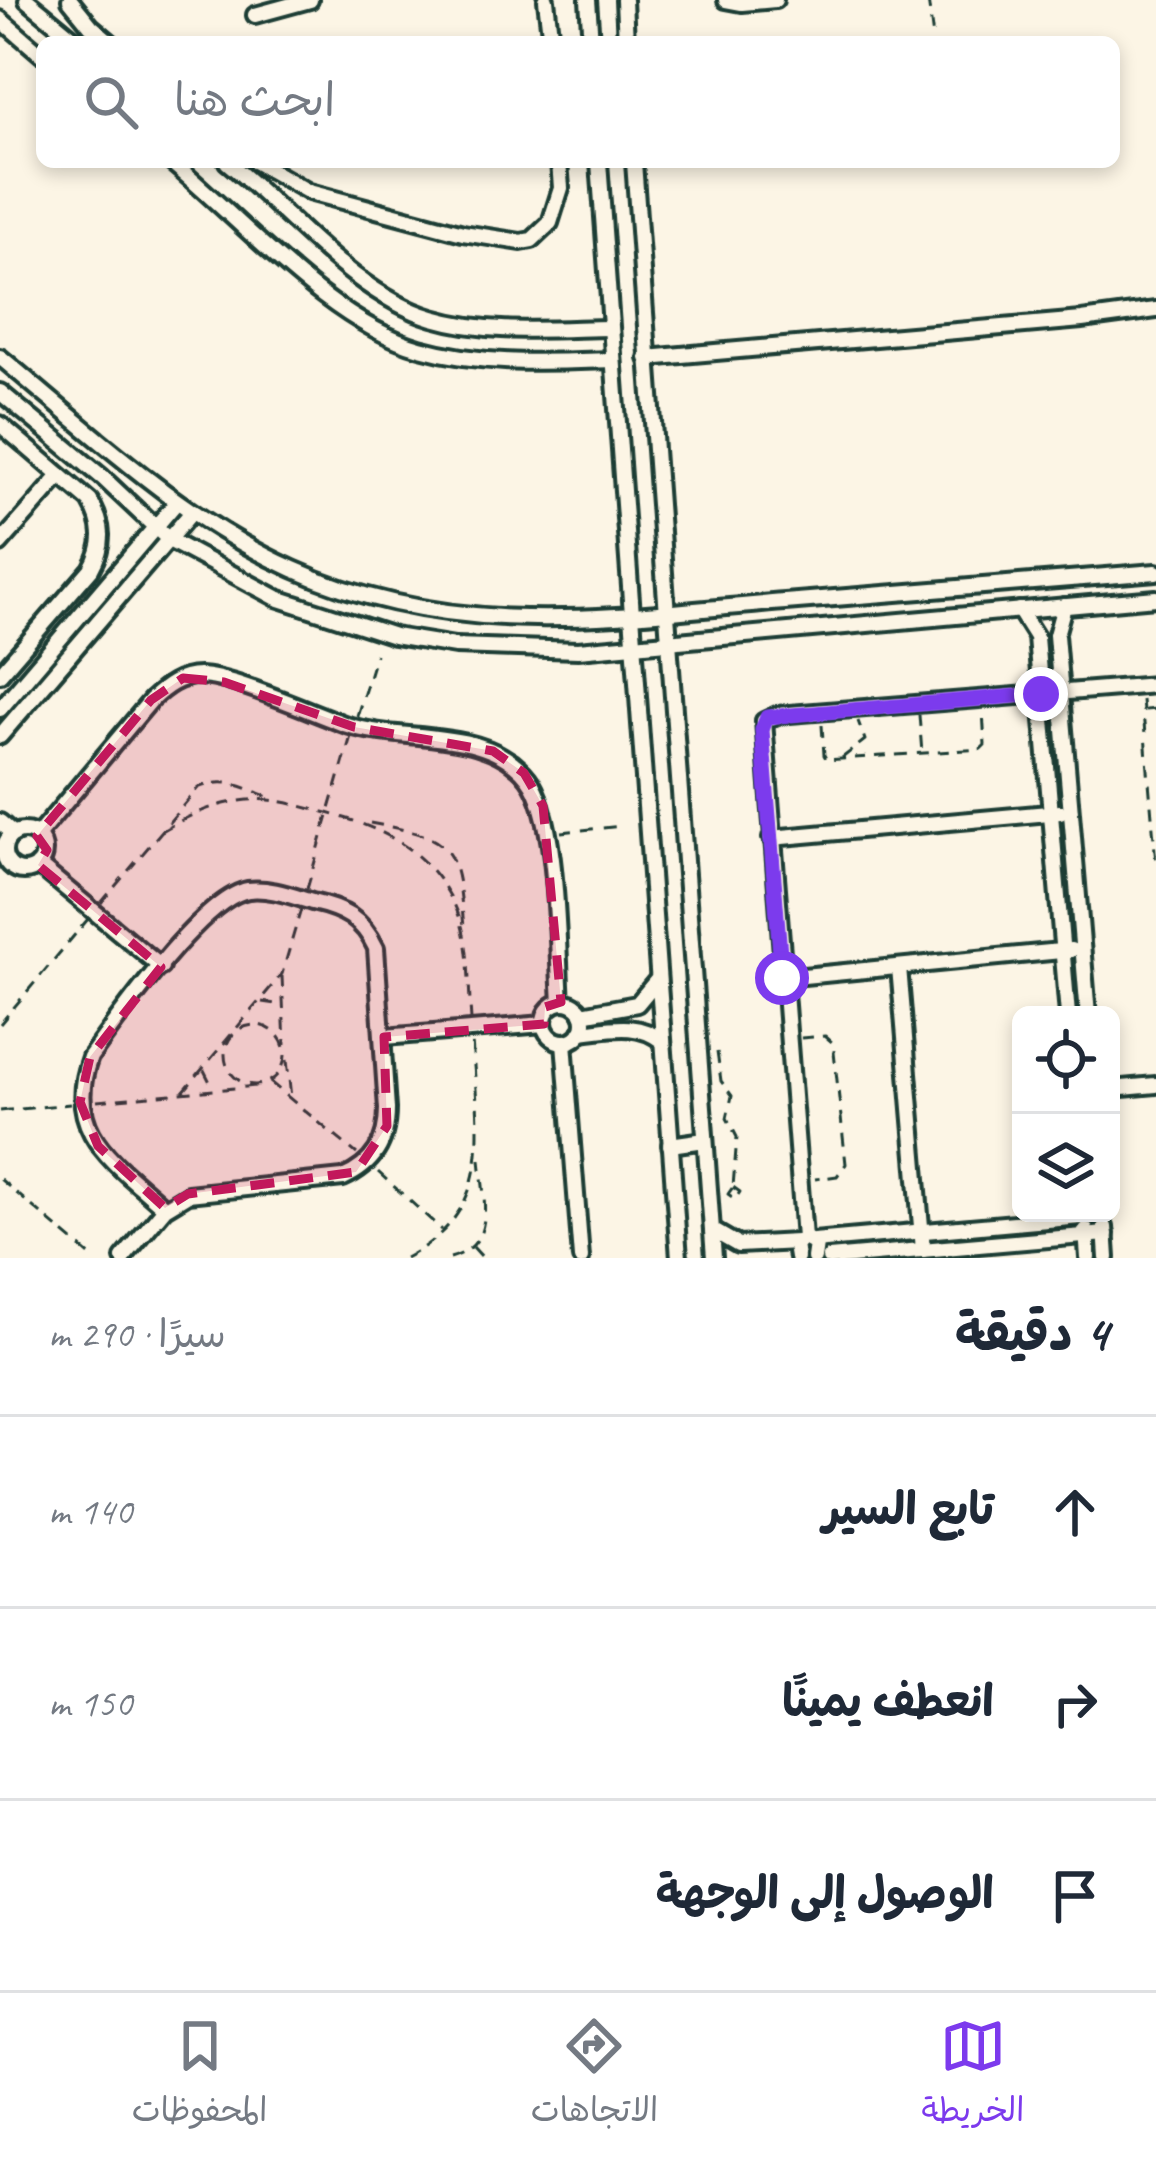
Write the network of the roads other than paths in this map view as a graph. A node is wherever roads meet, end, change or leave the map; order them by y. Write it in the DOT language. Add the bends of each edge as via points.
graph roads {
  1 [pos="27,0"];
  2 [pos="70,0"];
  3 [pos="310,0"];
  4 [pos="546,0"];
  5 [pos="588,0"];
  6 [pos="623,0"];
  7 [pos="726,0"];
  8 [pos="775,0"];
  9 [pos="255,15"];
  10 [pos="0,20"];
  11 [pos="71,36"];
  12 [pos="103,36"];
  13 [pos="550,36"];
  14 [pos="591,36"];
  15 [pos="626,36"];
  16 [pos="36,50"];
  17 [pos="178,168"];
  18 [pos="234,168"];
  19 [pos="267,168"];
  20 [pos="560,168"];
  21 [pos="599,168"];
  22 [pos="634,168"];
  23 [pos="1156,310"];
  24 [pos="610,328"];
  25 [pos="0,357"];
  26 [pos="647,358"];
  27 [pos="613,360"];
  28 [pos="0,392"];
  29 [pos="0,424"];
  30 [pos="60,476"];
  31 [pos="176,503"];
  32 [pos="192,512"];
  33 [pos="154,528"];
  34 [pos="169,540"];
  35 [pos="0,544"];
  36 [pos="1156,572"];
  37 [pos="1156,598"];
  38 [pos="1064,606"];
  39 [pos="1019,610"];
  40 [pos="665,612"];
  41 [pos="630,614"];
  42 [pos="1056,635"];
  43 [pos="1036,637"];
  44 [pos="667,643"];
  45 [pos="632,646"];
  46 [pos="0,674"];
  47 [pos="1148,685"];
  48 [pos="1061,692"];
  49 [pos="1041,694"];
  50 [pos="0,709"];
  51 [pos="0,736"];
  52 [pos="1071,811"];
  53 [pos="1051,813"];
  54 [pos="0,822"];
  55 [pos="14,834"];
  56 [pos="37,836"];
  57 [pos="771,838"];
  58 [pos="2,848"];
  59 [pos="38,865"];
  60 [pos="5,872"];
  61 [pos="1082,949"];
  62 [pos="1062,951"];
  63 [pos="161,967"];
  64 [pos="899,967"];
  65 [pos="782,978"];
  66 [pos="658,980"];
  67 [pos="561,1002"];
  68 [pos="1066,1006"];
  69 [pos="1087,1006"];
  70 [pos="627,1008"];
  71 [pos="582,1014"];
  72 [pos="544,1024"];
  73 [pos="629,1027"];
  74 [pos="581,1032"];
  75 [pos="384,1037"];
  76 [pos="662,1041"];
  77 [pos="564,1042"];
  78 [pos="1156,1085"];
  79 [pos="1120,1088"];
  80 [pos="705,1140"];
  81 [pos="670,1145"];
  82 [pos="165,1208"];
  83 [pos="1017,1222"];
  84 [pos="1085,1222"];
  85 [pos="1105,1222"];
  86 [pos="712,1230"];
  87 [pos="921,1232"];
  88 [pos="1106,1234"];
  89 [pos="1086,1236"];
  90 [pos="803,1245"];
  91 [pos="923,1250"];
  92 [pos="748,1252"];
  93 [pos="123,1258"];
  94 [pos="581,1258"];
  95 [pos="679,1258"];
  96 [pos="714,1258"];
  97 [pos="814,1258"];
  98 [pos="829,1258"];
  99 [pos="1088,1258"];
  100 [pos="1108,1258"];
  1 -- 11 [label="street"];
  2 -- 12 [label="street"];
  3 -- 9 [label="street"];
  4 -- 13 [label="street"];
  5 -- 14 [label="street"];
  6 -- 15 [label="street"];
  7 -- 8 [label="street"];
  10 -- 16 [label="street"];
  17 -- 27 [label="street" via="374,330 486,361"];
  18 -- 24 [label="street" via="393,302 482,327"];
  19 -- 20 [label="street" via="309,192 521,242 550,223"];
  21 -- 24 [label="street"];
  22 -- 26 [label="street"];
  23 -- 26 [label="street"];
  24 -- 27 [label="street"];
  25 -- 31 [label="street"];
  26 -- 40 [label="street"];
  27 -- 41 [label="street"];
  28 -- 33 [label="street"];
  29 -- 30 [label="street"];
  30 -- 35 [label="street"];
  30 -- 46 [label="street" via="99,516 100,553"];
  31 -- 32 [label="street"];
  31 -- 33 [label="street"];
  32 -- 34 [label="street"];
  32 -- 41 [label="street" via="294,570 405,606 520,620"];
  33 -- 34 [label="street"];
  33 -- 50 [label="street"];
  34 -- 45 [label="street" via="277,598 394,635 516,651"];
  34 -- 51 [label="street"];
  36 -- 40 [label="street"];
  37 -- 38 [label="street"];
  38 -- 39 [label="street"];
  38 -- 42 [label="street"];
  39 -- 43 [label="street"];
  39 -- 44 [label="street"];
  40 -- 41 [label="street"];
  40 -- 44 [label="street"];
  41 -- 45 [label="street"];
  42 -- 43 [label="street"];
  42 -- 48 [label="street"];
  43 -- 49 [label="street"];
  44 -- 45 [label="street"];
  44 -- 80 [label="street"];
  45 -- 66 [label="street"];
  47 -- 48 [label="street"];
  48 -- 49 [label="street"];
  48 -- 52 [label="street"];
  49 -- 53 [label="street"];
  49 -- 57 [label="street" via="772,715 762,726"];
  52 -- 53 [label="street"];
  52 -- 61 [label="street"];
  53 -- 57 [label="street"];
  53 -- 62 [label="street"];
  54 -- 55 [label="street"];
  55 -- 56 [label="street"];
  55 -- 58 [label="street"];
  56 -- 59 [label="street" via="44,850"];
  56 -- 67 [label="street" via="166,686 201,676 354,727 494,751 536,789 548,833"];
  57 -- 65 [label="street"];
  58 -- 60 [label="street"];
  59 -- 60 [label="street"];
  59 -- 63 [label="street"];
  61 -- 62 [label="street"];
  61 -- 69 [label="street"];
  62 -- 64 [label="street"];
  62 -- 68 [label="street"];
  63 -- 75 [label="street" via="230,895 261,890 344,910 376,948"];
  63 -- 82 [label="street" via="89,1057 80,1102 98,1146"];
  64 -- 65 [label="street"];
  64 -- 87 [label="street"];
  65 -- 90 [label="street"];
  66 -- 70 [label="street"];
  66 -- 76 [label="street"];
  67 -- 71 [label="street"];
  67 -- 72 [label="street" via="548,1009"];
  70 -- 71 [label="street"];
  70 -- 73 [label="street"];
  71 -- 74 [label="street"];
  72 -- 75 [label="street"];
  72 -- 77 [label="street"];
  73 -- 74 [label="street"];
  73 -- 76 [label="street"];
  74 -- 77 [label="street"];
  75 -- 82 [label="street" via="387,1126 368,1163 343,1178 188,1194"];
  76 -- 81 [label="street"];
  77 -- 94 [label="street"];
  78 -- 79 [label="street"];
  80 -- 81 [label="street"];
  80 -- 86 [label="street"];
  81 -- 95 [label="street"];
  82 -- 93 [label="street"];
  83 -- 87 [label="street"];
  84 -- 89 [label="street"];
  85 -- 88 [label="street"];
  86 -- 92 [label="street"];
  86 -- 96 [label="street"];
  87 -- 90 [label="street"];
  87 -- 91 [label="street"];
  88 -- 89 [label="street"];
  88 -- 100 [label="street"];
  89 -- 91 [label="street"];
  89 -- 99 [label="street"];
  90 -- 92 [label="street"];
  90 -- 97 [label="street" via="817,1248"];
  91 -- 98 [label="street"];
}
